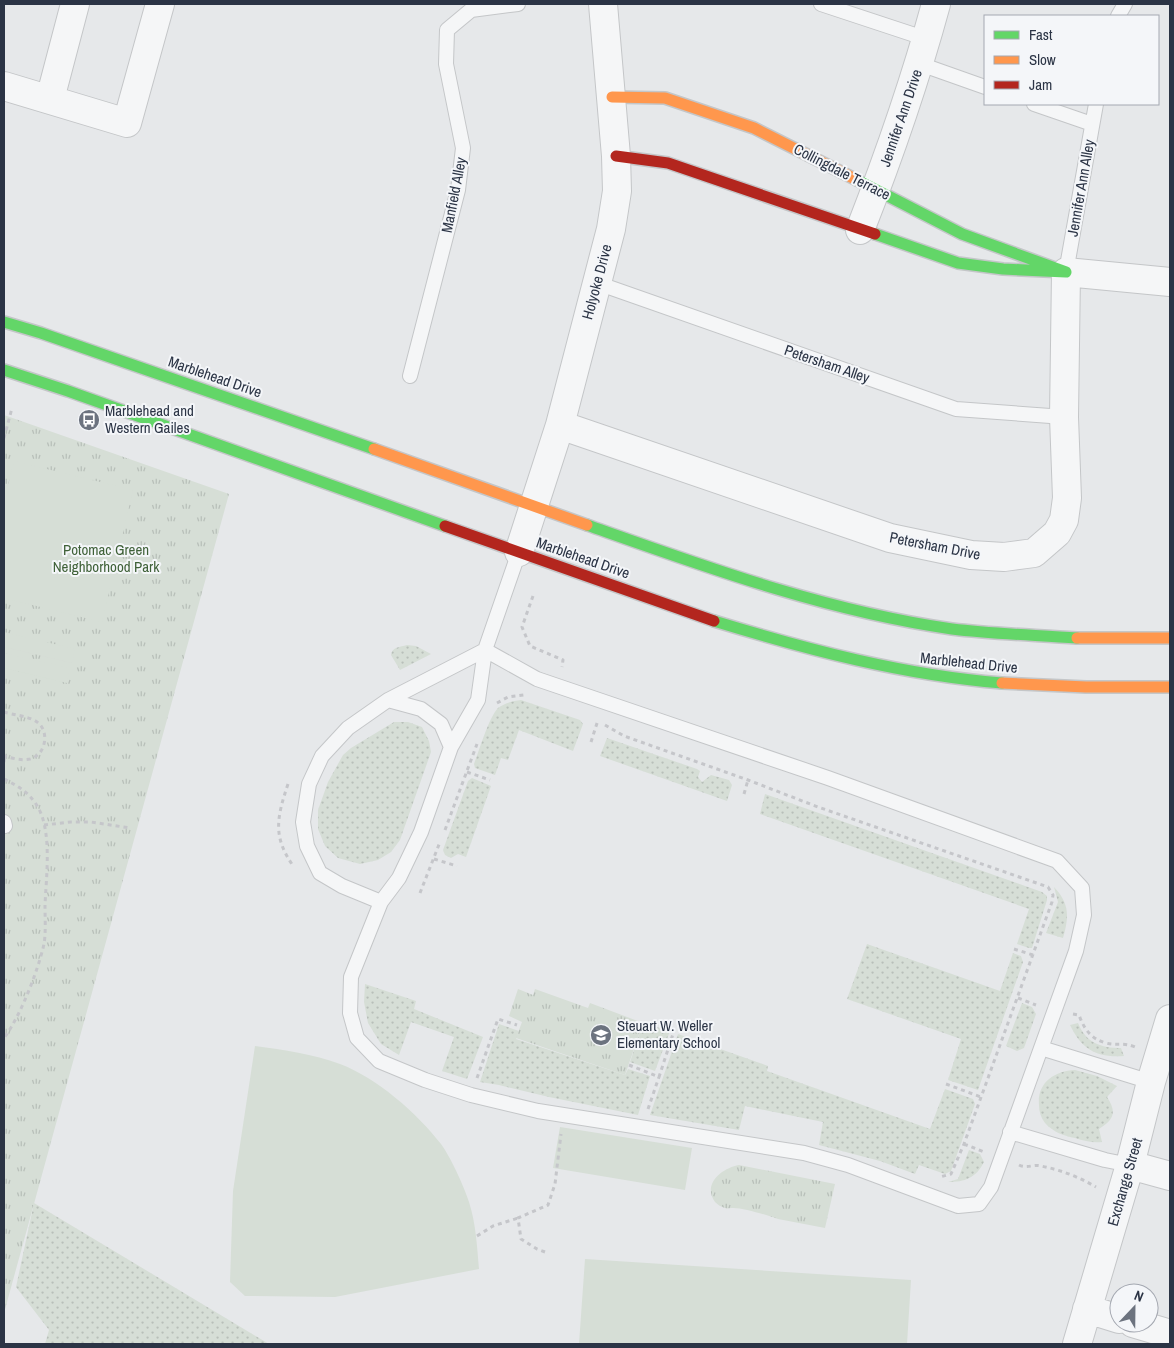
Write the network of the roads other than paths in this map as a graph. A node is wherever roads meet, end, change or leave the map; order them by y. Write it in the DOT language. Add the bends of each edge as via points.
graph roads {
  1 [pos="75,4"];
  2 [pos="160,4"];
  3 [pos="518,4"];
  4 [pos="603,4"];
  5 [pos="822,4"];
  6 [pos="936,4"];
  7 [pos="923,52"];
  8 [pos="4,86"];
  9 [pos="984,86"];
  10 [pos="612,97"];
  11 [pos="50,99"];
  12 [pos="1037,105"];
  13 [pos="1096,105"];
  14 [pos="1092,124"];
  15 [pos="616,156"];
  16 [pos="876,189"];
  17 [pos="860,230"];
  18 [pos="1066,272"];
  19 [pos="1170,282"];
  20 [pos="597,284"];
  21 [pos="4,322"];
  22 [pos="4,370"];
  23 [pos="410,376"];
  24 [pos="1064,417"];
  25 [pos="560,424"];
  26 [pos="535,506"];
  27 [pos="519,552"];
  28 [pos="1170,638"];
  29 [pos="485,650"];
  30 [pos="1170,686"];
  31 [pos="388,700"];
  32 [pos="450,747"];
  33 [pos="381,902"];
  34 [pos="1170,1018"];
  35 [pos="1041,1048"];
  36 [pos="1161,1085"];
  37 [pos="1010,1132"];
  38 [pos="1130,1165"];
  39 [pos="1170,1176"];
  40 [pos="1087,1309"];
  41 [pos="1109,1316"];
  42 [pos="1077,1344"];
  1 -- 11 [label="street"];
  2 -- 11 [label="street" via="126,123"];
  3 -- 23 [label="lane, Manfield Alley" via="470,10 447,30 446,64 463,148 458,190"];
  4 -- 10 [label="street, Holyoke Drive"];
  5 -- 7 [label="lane"];
  6 -- 7 [label="street, Jennifer Ann Drive"];
  7 -- 9 [label="lane"];
  7 -- 16 [label="street, Jennifer Ann Drive"];
  8 -- 11 [label="street"];
  10 -- 15 [label="street, Holyoke Drive"];
  10 -- 16 [label="street, Collingdale Terrace" via="665,98 754,128"];
  12 -- 14 [label="lane"];
  13 -- 14 [label="lane, Jennifer Ann Alley"];
  14 -- 18 [label="lane, Jennifer Ann Alley"];
  15 -- 17 [label="street, Collingdale Terrace" via="668,163"];
  15 -- 20 [label="street, Holyoke Drive" via="617,191"];
  16 -- 17 [label="street, Jennifer Ann Drive"];
  16 -- 18 [label="street, Collingdale Terrace" via="962,234"];
  17 -- 18 [label="street, Collingdale Terrace" via="958,263 1003,270"];
  18 -- 19 [label="street, Collingdale Terrace"];
  18 -- 24 [label="street, Petersham Drive"];
  20 -- 24 [label="lane, Petersham Alley" via="956,409"];
  20 -- 25 [label="street, Holyoke Drive"];
  21 -- 26 [label="street, Marblehead Drive"];
  22 -- 27 [label="street, Marblehead Drive"];
  24 -- 25 [label="street, Petersham Drive" via="1067,498 1064,520 1057,533 1034,553 1004,557 971,555 890,538"];
  25 -- 26 [label="street, Holyoke Drive"];
  26 -- 27 [label="street, Holyoke Drive"];
  26 -- 28 [label="street, Marblehead Drive" via="764,585 900,620 953,630 1014,635"];
  27 -- 29 [label="lane"];
  27 -- 30 [label="street, Marblehead Drive" via="695,614 822,652 890,668 1011,683 1082,687"];
  29 -- 31 [label="lane"];
  29 -- 32 [label="lane" via="478,700"];
  29 -- 35 [label="lane" via="538,678 1057,861 1082,888 1084,915 1076,951"];
  31 -- 32 [label="lane" via="421,709 441,724"];
  31 -- 33 [label="lane" via="348,728 322,756 309,784 303,822 307,846 320,873"];
  32 -- 33 [label="lane" via="421,832 399,878"];
  33 -- 37 [label="lane" via="351,977 350,1013 357,1038 379,1061 426,1080 471,1095 564,1116 804,1153 848,1165 958,1206 979,1204 991,1187"];
  34 -- 36 [label="street, Exchange Street"];
  35 -- 36 [label="lane"];
  35 -- 37 [label="lane"];
  36 -- 38 [label="street, Exchange Street"];
  37 -- 38 [label="lane"];
  38 -- 39 [label="street"];
  38 -- 40 [label="street, Exchange Street"];
  40 -- 41 [label="street"];
  40 -- 42 [label="street, Exchange Street"];
}
